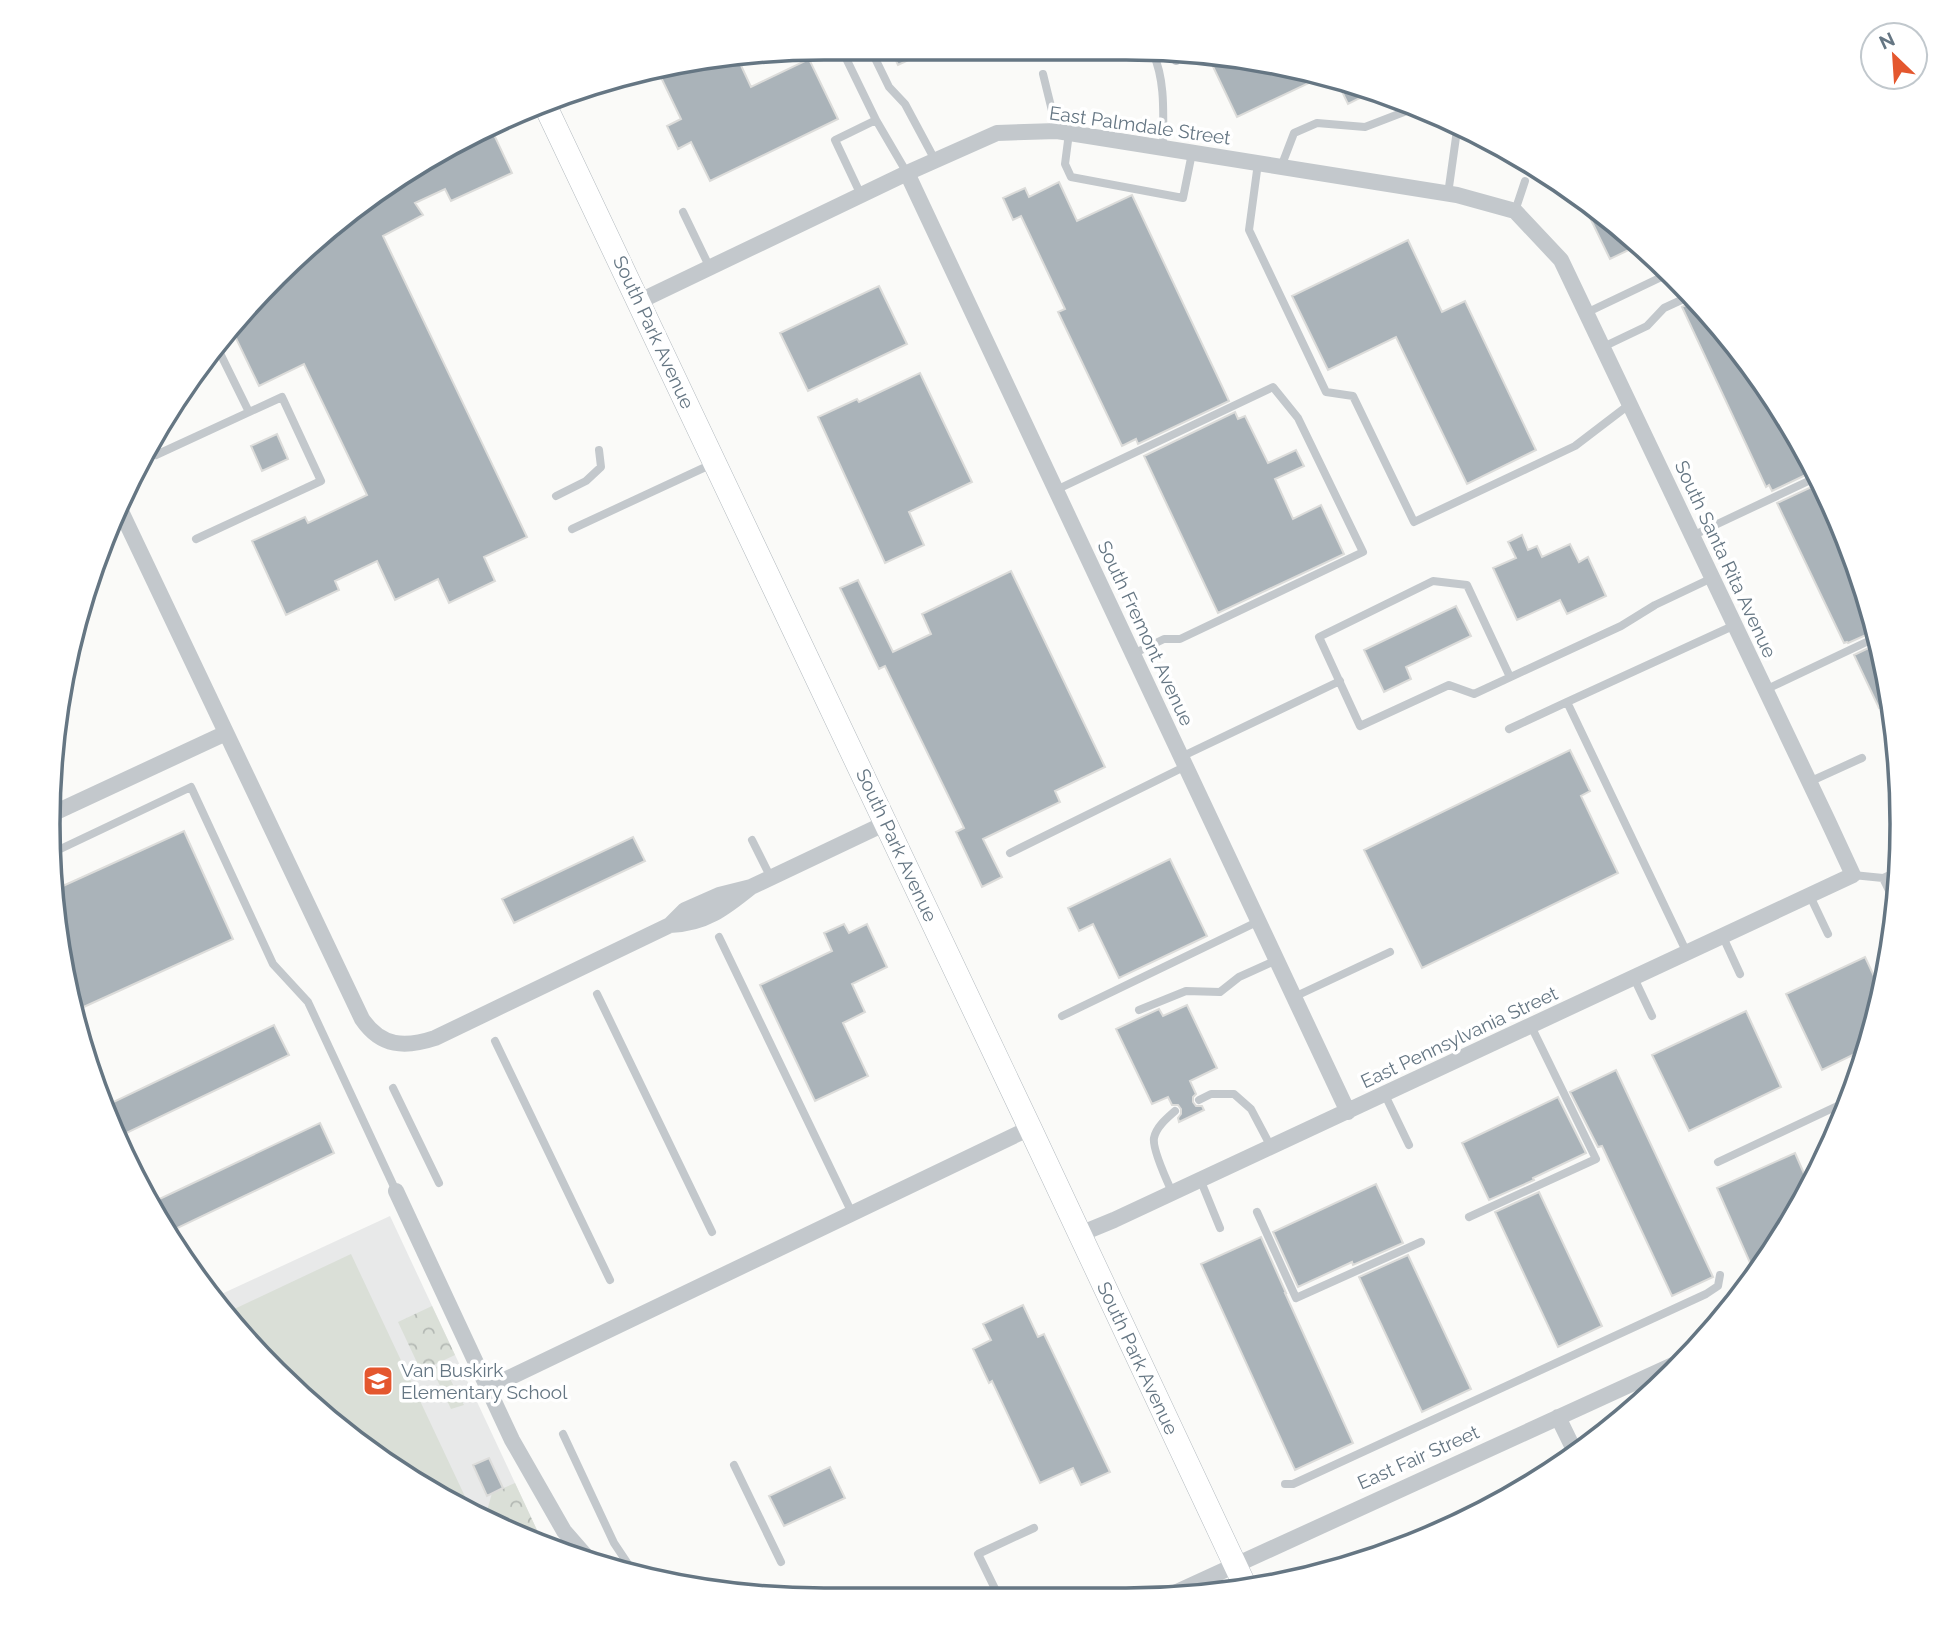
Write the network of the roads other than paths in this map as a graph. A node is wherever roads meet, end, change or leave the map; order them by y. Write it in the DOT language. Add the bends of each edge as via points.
graph roads {
  1 [pos="847,60"];
  2 [pos="876,60"];
  3 [pos="1156,61"];
  4 [pos="1043,74"];
  5 [pos="548,111"];
  6 [pos="1404,112"];
  7 [pos="876,120"];
  8 [pos="1063,132"];
  9 [pos="1456,135"];
  10 [pos="1163,148"];
  11 [pos="1192,153"];
  12 [pos="935,160"];
  13 [pos="1258,163"];
  14 [pos="1281,167"];
  15 [pos="907,173"];
  16 [pos="1525,181"];
  17 [pos="1448,194"];
  18 [pos="861,195"];
  19 [pos="1515,211"];
  20 [pos="683,212"];
  21 [pos="709,268"];
  22 [pos="1661,277"];
  23 [pos="1682,300"];
  24 [pos="640,301"];
  25 [pos="1586,313"];
  26 [pos="1603,347"];
  27 [pos="221,353"];
  28 [pos="1630,404"];
  29 [pos="249,412"];
  30 [pos="599,450"];
  31 [pos="156,456"];
  32 [pos="716,463"];
  33 [pos="1809,481"];
  34 [pos="1056,490"];
  35 [pos="556,496"];
  36 [pos="124,518"];
  37 [pos="572,529"];
  38 [pos="1692,536"];
  39 [pos="196,539"];
  40 [pos="1712,578"];
  41 [pos="1735,625"];
  42 [pos="1868,642"];
  43 [pos="1133,654"];
  44 [pos="1510,677"];
  45 [pos="1340,681"];
  46 [pos="1765,690"];
  47 [pos="1567,702"];
  48 [pos="1509,729"];
  49 [pos="226,733"];
  50 [pos="1862,758"];
  51 [pos="1183,761"];
  52 [pos="1809,782"];
  53 [pos="60,810"];
  54 [pos="886,823"];
  55 [pos="752,840"];
  56 [pos="61,849"];
  57 [pos="1010,853"];
  58 [pos="1853,875"];
  59 [pos="1889,875"];
  60 [pos="771,878"];
  61 [pos="1883,878"];
  62 [pos="1888,888"];
  63 [pos="1810,896"];
  64 [pos="1258,921"];
  65 [pos="1828,934"];
  66 [pos="719,937"];
  67 [pos="1723,937"];
  68 [pos="1390,952"];
  69 [pos="1687,953"];
  70 [pos="1277,960"];
  71 [pos="1740,974"];
  72 [pos="1634,978"];
  73 [pos="597,994"];
  74 [pos="1294,997"];
  75 [pos="1139,1010"];
  76 [pos="1062,1016"];
  77 [pos="1652,1016"];
  78 [pos="1531,1026"];
  79 [pos="495,1041"];
  80 [pos="393,1088"];
  81 [pos="1385,1095"];
  82 [pos="1199,1100"];
  83 [pos="1836,1107"];
  84 [pos="1175,1111"];
  85 [pos="1348,1112"];
  86 [pos="1030,1128"];
  87 [pos="1409,1145"];
  88 [pos="1271,1147"];
  89 [pos="1718,1162"];
  90 [pos="1200,1179"];
  91 [pos="439,1183"];
  92 [pos="396,1191"];
  93 [pos="1171,1192"];
  94 [pos="1257,1212"];
  95 [pos="852,1213"];
  96 [pos="1469,1217"];
  97 [pos="1220,1228"];
  98 [pos="712,1232"];
  99 [pos="1080,1234"];
  100 [pos="1421,1242"];
  101 [pos="1720,1275"];
  102 [pos="610,1280"];
  103 [pos="1659,1371"];
  104 [pos="488,1388"];
  105 [pos="1558,1417"];
  106 [pos="563,1434"];
  107 [pos="1571,1445"];
  108 [pos="734,1465"];
  109 [pos="1285,1483"];
  110 [pos="1034,1528"];
  111 [pos="578,1547"];
  112 [pos="626,1561"];
  113 [pos="780,1562"];
  114 [pos="1234,1564"];
  115 [pos="1241,1579"];
  116 [pos="1192,1584"];
  117 [pos="995,1588"];
  1 -- 7 [label="lane"];
  2 -- 12 [label="lane"];
  3 -- 10 [label="lane" via="1163,98"];
  4 -- 8 [label="lane"];
  5 -- 24 [label="main road, South Park Avenue"];
  6 -- 14 [label="lane" via="1365,127 1317,123 1294,133"];
  7 -- 15 [label="lane"];
  7 -- 18 [label="lane" via="835,139"];
  8 -- 10 [label="street, East Palmdale Street"];
  8 -- 11 [label="lane" via="1065,164 1071,177 1183,198"];
  8 -- 12 [label="street, East Palmdale Street" via="997,133"];
  9 -- 17 [label="lane"];
  10 -- 11 [label="street, East Palmdale Street"];
  11 -- 13 [label="street, East Palmdale Street"];
  12 -- 15 [label="street, East Palmdale Street"];
  13 -- 14 [label="street, East Palmdale Street"];
  13 -- 28 [label="lane" via="1249,230 1326,392 1353,396 1414,522 1575,446"];
  14 -- 17 [label="street, East Palmdale Street"];
  15 -- 18 [label="street, East Palmdale Street"];
  15 -- 34 [label="street, South Fremont Avenue"];
  16 -- 19 [label="lane"];
  17 -- 19 [label="street, East Palmdale Street"];
  18 -- 21 [label="street, East Palmdale Street"];
  19 -- 25 [label="street, South Santa Rita Avenue" via="1562,260"];
  20 -- 21 [label="lane"];
  21 -- 24 [label="street, East Palmdale Street"];
  22 -- 25 [label="lane"];
  23 -- 26 [label="lane" via="1664,308 1647,326"];
  24 -- 32 [label="main road, South Park Avenue"];
  25 -- 26 [label="street, South Santa Rita Avenue"];
  26 -- 28 [label="street, South Santa Rita Avenue"];
  27 -- 29 [label="lane"];
  28 -- 38 [label="street, South Santa Rita Avenue"];
  29 -- 31 [label="lane"];
  29 -- 39 [label="lane" via="282,397 321,481"];
  30 -- 35 [label="lane" via="601,467 586,481"];
  32 -- 37 [label="lane"];
  32 -- 54 [label="main road, South Park Avenue"];
  33 -- 38 [label="lane"];
  34 -- 43 [label="street, South Fremont Avenue"];
  34 -- 43 [label="lane" via="1273,387 1298,418 1363,552 1180,639 1164,639"];
  36 -- 49 [label="street"];
  38 -- 40 [label="street, South Santa Rita Avenue"];
  40 -- 41 [label="street, South Santa Rita Avenue"];
  40 -- 44 [label="lane"];
  41 -- 46 [label="street, South Santa Rita Avenue"];
  41 -- 47 [label="lane"];
  42 -- 46 [label="lane"];
  43 -- 51 [label="street, South Fremont Avenue"];
  44 -- 45 [label="lane" via="1474,694 1449,685 1360,726"];
  44 -- 45 [label="lane" via="1467,585 1433,581 1319,637"];
  45 -- 51 [label="lane"];
  46 -- 52 [label="street, South Santa Rita Avenue"];
  47 -- 48 [label="lane"];
  47 -- 69 [label="lane"];
  49 -- 53 [label="street"];
  49 -- 60 [label="street" via="362,1019 379,1038 392,1043 435,1038 670,925 685,910"];
  50 -- 52 [label="lane"];
  51 -- 57 [label="lane"];
  51 -- 64 [label="street, South Fremont Avenue"];
  52 -- 58 [label="street, South Santa Rita Avenue"];
  54 -- 60 [label="street"];
  54 -- 86 [label="main road, South Park Avenue"];
  55 -- 60 [label="lane"];
  56 -- 92 [label="lane" via="191,787 273,964 308,1002"];
  58 -- 61 [label="lane"];
  58 -- 63 [label="street, East Pennsylvania Street"];
  59 -- 61 [label="lane"];
  61 -- 62 [label="lane"];
  63 -- 65 [label="lane"];
  63 -- 67 [label="street, East Pennsylvania Street"];
  64 -- 70 [label="street, South Fremont Avenue"];
  64 -- 76 [label="lane"];
  66 -- 95 [label="lane"];
  67 -- 69 [label="street, East Pennsylvania Street"];
  67 -- 71 [label="lane"];
  68 -- 74 [label="lane"];
  69 -- 72 [label="street, East Pennsylvania Street"];
  70 -- 74 [label="street, South Fremont Avenue"];
  70 -- 75 [label="lane" via="1239,977 1220,992 1186,992"];
  72 -- 77 [label="lane"];
  72 -- 78 [label="street, East Pennsylvania Street"];
  73 -- 98 [label="lane"];
  74 -- 85 [label="street, South Fremont Avenue"];
  78 -- 81 [label="street, East Pennsylvania Street"];
  78 -- 96 [label="lane" via="1596,1159"];
  79 -- 102 [label="lane"];
  80 -- 91 [label="lane"];
  81 -- 85 [label="street, East Pennsylvania Street"];
  81 -- 87 [label="lane"];
  82 -- 88 [label="lane" via="1211,1094 1234,1094 1251,1109"];
  83 -- 89 [label="lane"];
  84 -- 93 [label="lane" via="1154,1138"];
  85 -- 88 [label="street, East Pennsylvania Street"];
  86 -- 95 [label="street"];
  86 -- 99 [label="main road, South Park Avenue"];
  88 -- 90 [label="street, East Pennsylvania Street"];
  90 -- 93 [label="street, East Pennsylvania Street"];
  90 -- 97 [label="lane"];
  92 -- 104 [label="street"];
  93 -- 99 [label="street, East Pennsylvania Street"];
  94 -- 100 [label="lane" via="1296,1297"];
  95 -- 104 [label="street"];
  99 -- 114 [label="main road, South Park Avenue"];
  101 -- 109 [label="lane" via="1718,1286 1706,1294 1293,1484"];
  103 -- 105 [label="street, East Fair Street"];
  104 -- 111 [label="street" via="512,1440"];
  105 -- 107 [label="street"];
  105 -- 114 [label="street, East Fair Street"];
  106 -- 112 [label="lane"];
  108 -- 113 [label="lane"];
  110 -- 117 [label="lane" via="978,1554"];
  114 -- 115 [label="main road, South Park Avenue"];
  114 -- 116 [label="street, East Fair Street"];
}
